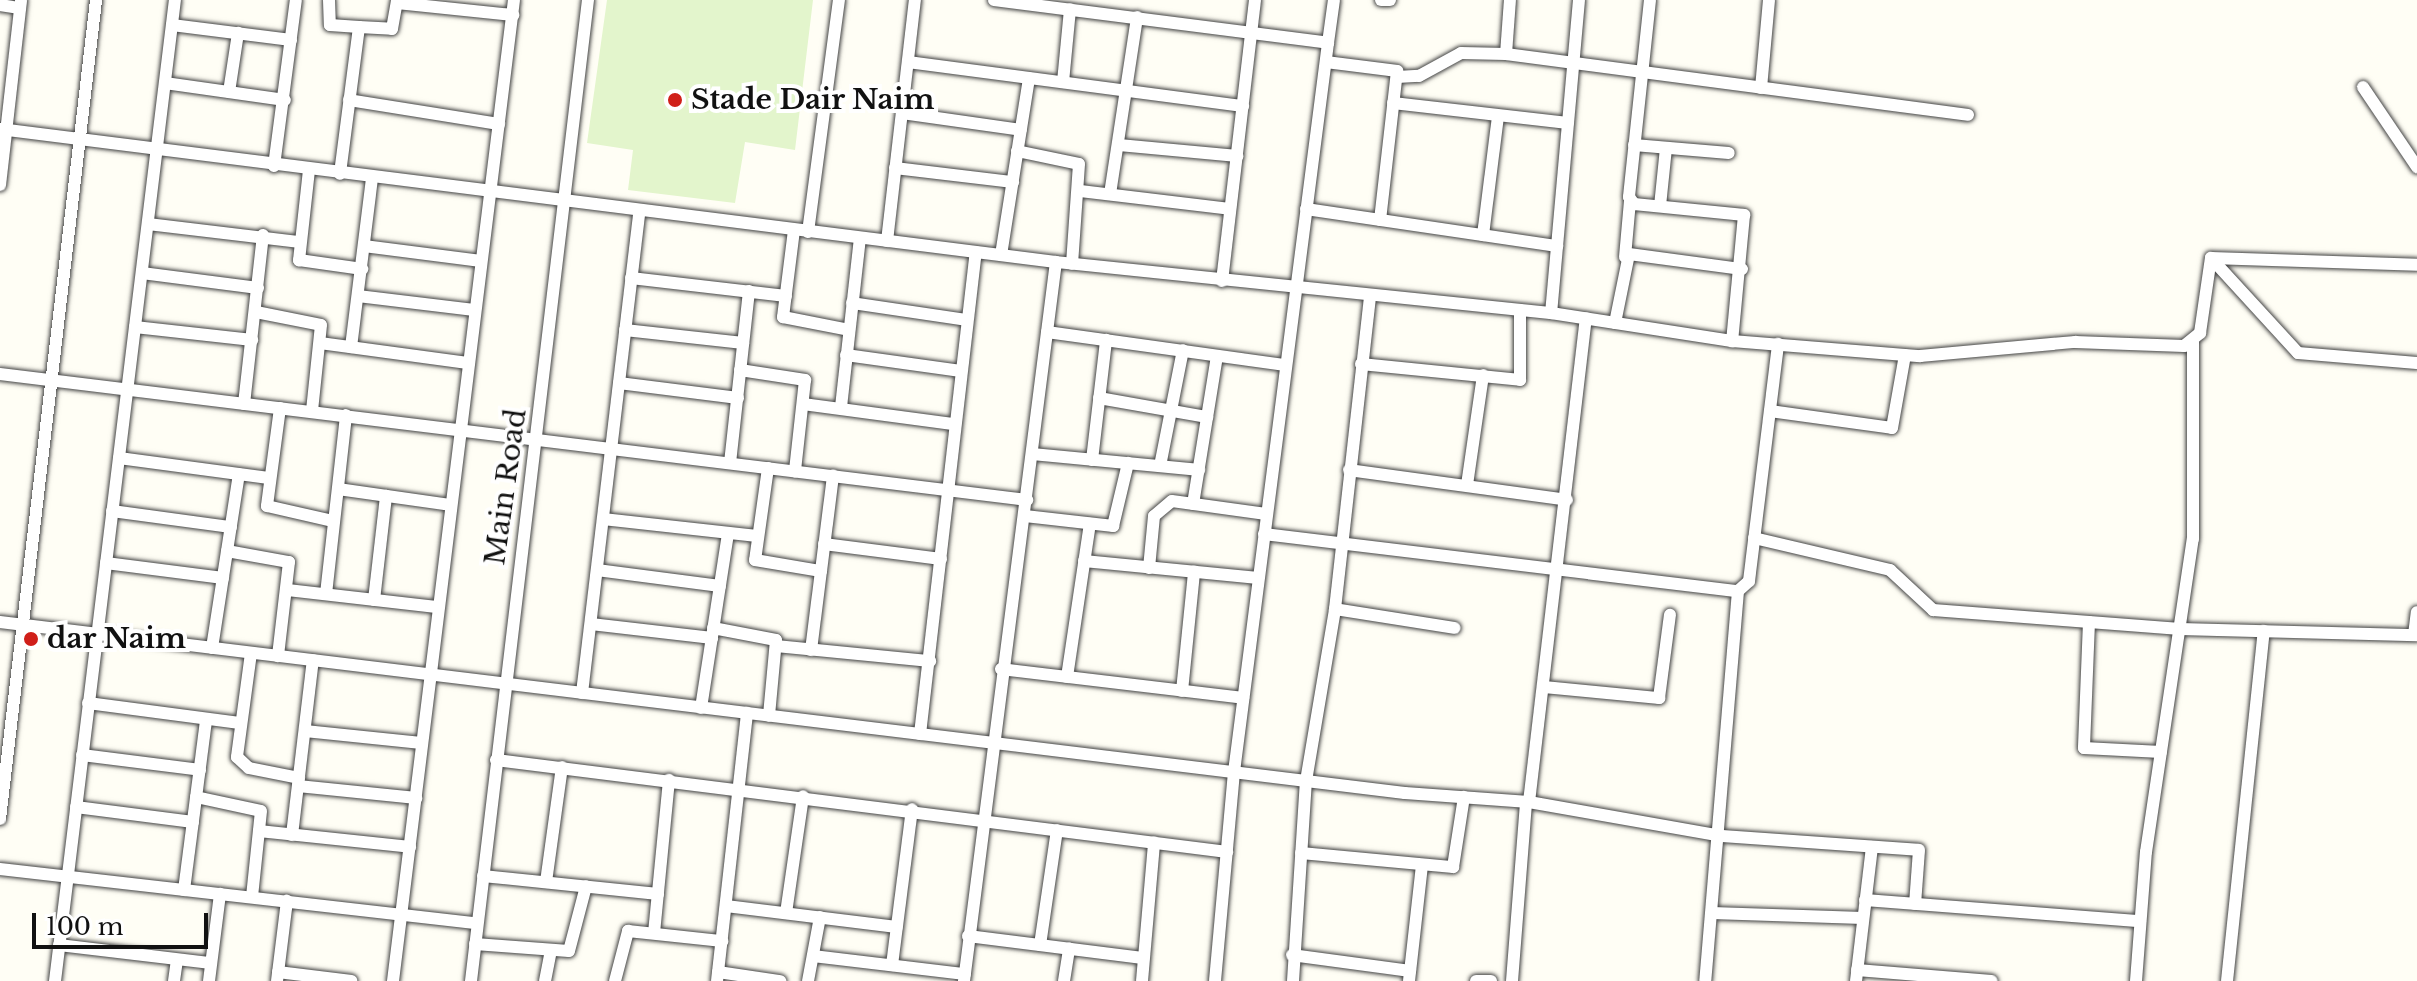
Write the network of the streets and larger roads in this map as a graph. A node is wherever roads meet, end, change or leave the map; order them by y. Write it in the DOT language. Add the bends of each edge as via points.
graph roads {
  1 [pos="96,0"];
  2 [pos="175,0"];
  3 [pos="296,0"];
  4 [pos="329,0"];
  5 [pos="514,0"];
  6 [pos="588,0"];
  7 [pos="839,0"];
  8 [pos="915,0"];
  9 [pos="994,0"];
  10 [pos="1255,0"];
  11 [pos="1334,0"];
  12 [pos="1381,0"];
  13 [pos="1390,0"];
  14 [pos="1510,0"];
  15 [pos="1579,0"];
  16 [pos="1650,0"];
  17 [pos="1769,0"];
  18 [pos="397,1"];
  19 [pos="1039,2"];
  20 [pos="21,4"];
  21 [pos="0,5"];
  22 [pos="1101,6"];
  23 [pos="1070,9"];
  24 [pos="513,15"];
  25 [pos="1137,17"];
  26 [pos="172,25"];
  27 [pos="359,27"];
  28 [pos="238,33"];
  29 [pos="1251,36"];
  30 [pos="291,40"];
  31 [pos="1328,43"];
  32 [pos="1506,54"];
  33 [pos="908,62"];
  34 [pos="1326,62"];
  35 [pos="1574,67"];
  36 [pos="1642,75"];
  37 [pos="1397,77"];
  38 [pos="1029,78"];
  39 [pos="1063,82"];
  40 [pos="165,83"];
  41 [pos="2363,87"];
  42 [pos="1761,88"];
  43 [pos="1128,90"];
  44 [pos="229,92"];
  45 [pos="285,100"];
  46 [pos="349,100"];
  47 [pos="1393,103"];
  48 [pos="1243,106"];
  49 [pos="902,113"];
  50 [pos="1968,115"];
  51 [pos="1498,116"];
  52 [pos="1568,123"];
  53 [pos="499,124"];
  54 [pos="2,129"];
  55 [pos="1021,130"];
  56 [pos="80,141"];
  57 [pos="1119,145"];
  58 [pos="1634,145"];
  59 [pos="1666,148"];
  60 [pos="155,151"];
  61 [pos="1017,151"];
  62 [pos="1729,153"];
  63 [pos="1237,156"];
  64 [pos="274,166"];
  65 [pos="2417,167"];
  66 [pos="895,168"];
  67 [pos="309,170"];
  68 [pos="340,174"];
  69 [pos="372,178"];
  70 [pos="1013,182"];
  71 [pos="0,185"];
  72 [pos="1080,191"];
  73 [pos="489,194"];
  74 [pos="1110,194"];
  75 [pos="1630,201"];
  76 [pos="567,203"];
  77 [pos="1660,206"];
  78 [pos="1230,209"];
  79 [pos="1306,209"];
  80 [pos="639,212"];
  81 [pos="1380,220"];
  82 [pos="148,224"];
  83 [pos="794,230"];
  84 [pos="808,232"];
  85 [pos="263,235"];
  86 [pos="1483,235"];
  87 [pos="860,238"];
  88 [pos="887,241"];
  89 [pos="298,242"];
  90 [pos="364,246"];
  91 [pos="1557,246"];
  92 [pos="976,252"];
  93 [pos="1001,255"];
  94 [pos="1625,257"];
  95 [pos="2211,258"];
  96 [pos="481,261"];
  97 [pos="1056,262"];
  98 [pos="1072,264"];
  99 [pos="2417,265"];
  100 [pos="362,269"];
  101 [pos="1742,269"];
  102 [pos="142,273"];
  103 [pos="631,278"];
  104 [pos="1222,281"];
  105 [pos="258,288"];
  106 [pos="1294,290"];
  107 [pos="749,291"];
  108 [pos="358,296"];
  109 [pos="786,296"];
  110 [pos="1370,297"];
  111 [pos="852,303"];
  112 [pos="474,310"];
  113 [pos="1520,310"];
  114 [pos="256,312"];
  115 [pos="1551,313"];
  116 [pos="1586,318"];
  117 [pos="967,320"];
  118 [pos="1615,323"];
  119 [pos="135,327"];
  120 [pos="625,330"];
  121 [pos="849,330"];
  122 [pos="1047,332"];
  123 [pos="252,340"];
  124 [pos="1106,340"];
  125 [pos="1732,341"];
  126 [pos="2193,342"];
  127 [pos="320,343"];
  128 [pos="743,343"];
  129 [pos="1778,344"];
  130 [pos="351,347"];
  131 [pos="1183,350"];
  132 [pos="846,355"];
  133 [pos="1905,355"];
  134 [pos="1217,356"];
  135 [pos="468,363"];
  136 [pos="2417,363"];
  137 [pos="1361,364"];
  138 [pos="1284,365"];
  139 [pos="740,370"];
  140 [pos="961,371"];
  141 [pos="0,374"];
  142 [pos="1483,375"];
  143 [pos="53,380"];
  144 [pos="619,383"];
  145 [pos="127,389"];
  146 [pos="738,398"];
  147 [pos="1099,398"];
  148 [pos="244,404"];
  149 [pos="803,404"];
  150 [pos="841,407"];
  151 [pos="280,408"];
  152 [pos="1170,410"];
  153 [pos="312,411"];
  154 [pos="1770,411"];
  155 [pos="346,415"];
  156 [pos="1207,417"];
  157 [pos="953,424"];
  158 [pos="460,430"];
  159 [pos="537,439"];
  160 [pos="612,448"];
  161 [pos="1033,454"];
  162 [pos="119,458"];
  163 [pos="1092,460"];
  164 [pos="730,463"];
  165 [pos="1128,463"];
  166 [pos="1160,466"];
  167 [pos="768,468"];
  168 [pos="1199,470"];
  169 [pos="1349,470"];
  170 [pos="795,471"];
  171 [pos="239,474"];
  172 [pos="833,475"];
  173 [pos="269,478"];
  174 [pos="1467,485"];
  175 [pos="338,489"];
  176 [pos="948,490"];
  177 [pos="386,496"];
  178 [pos="1027,500"];
  179 [pos="1567,500"];
  180 [pos="1193,504"];
  181 [pos="450,505"];
  182 [pos="112,511"];
  183 [pos="1266,514"];
  184 [pos="1025,516"];
  185 [pos="603,519"];
  186 [pos="333,521"];
  187 [pos="1090,524"];
  188 [pos="231,527"];
  189 [pos="728,534"];
  190 [pos="1264,534"];
  191 [pos="757,536"];
  192 [pos="1341,538"];
  193 [pos="1754,538"];
  194 [pos="824,544"];
  195 [pos="227,551"];
  196 [pos="941,559"];
  197 [pos="1084,561"];
  198 [pos="106,563"];
  199 [pos="1559,567"];
  200 [pos="1149,568"];
  201 [pos="597,570"];
  202 [pos="821,571"];
  203 [pos="1194,572"];
  204 [pos="223,578"];
  205 [pos="1258,578"];
  206 [pos="720,586"];
  207 [pos="287,590"];
  208 [pos="1738,591"];
  209 [pos="326,594"];
  210 [pos="374,600"];
  211 [pos="437,607"];
  212 [pos="1335,609"];
  213 [pos="2417,612"];
  214 [pos="1670,615"];
  215 [pos="0,622"];
  216 [pos="2089,622"];
  217 [pos="591,624"];
  218 [pos="24,625"];
  219 [pos="1455,628"];
  220 [pos="2180,629"];
  221 [pos="2264,631"];
  222 [pos="713,633"];
  223 [pos="97,634"];
  224 [pos="2416,635"];
  225 [pos="776,646"];
  226 [pos="212,648"];
  227 [pos="811,650"];
  228 [pos="251,653"];
  229 [pos="278,656"];
  230 [pos="313,660"];
  231 [pos="930,661"];
  232 [pos="1001,669"];
  233 [pos="429,674"];
  234 [pos="1067,677"];
  235 [pos="504,684"];
  236 [pos="1544,687"];
  237 [pos="1182,691"];
  238 [pos="582,693"];
  239 [pos="0,698"];
  240 [pos="1243,698"];
  241 [pos="15,699"];
  242 [pos="88,703"];
  243 [pos="701,708"];
  244 [pos="747,713"];
  245 [pos="769,716"];
  246 [pos="206,720"];
  247 [pos="240,723"];
  248 [pos="305,731"];
  249 [pos="920,734"];
  250 [pos="421,743"];
  251 [pos="989,743"];
  252 [pos="2161,752"];
  253 [pos="82,755"];
  254 [pos="496,760"];
  255 [pos="562,767"];
  256 [pos="200,770"];
  257 [pos="1234,772"];
  258 [pos="669,780"];
  259 [pos="1306,781"];
  260 [pos="298,782"];
  261 [pos="739,788"];
  262 [pos="803,796"];
  263 [pos="196,797"];
  264 [pos="1464,797"];
  265 [pos="416,798"];
  266 [pos="1527,802"];
  267 [pos="76,807"];
  268 [pos="912,809"];
  269 [pos="982,817"];
  270 [pos="0,819"];
  271 [pos="193,822"];
  272 [pos="1057,830"];
  273 [pos="259,831"];
  274 [pos="292,835"];
  275 [pos="1721,836"];
  276 [pos="1154,843"];
  277 [pos="410,847"];
  278 [pos="1872,847"];
  279 [pos="1227,852"];
  280 [pos="1301,853"];
  281 [pos="1422,866"];
  282 [pos="0,869"];
  283 [pos="483,876"];
  284 [pos="67,877"];
  285 [pos="546,882"];
  286 [pos="586,886"];
  287 [pos="184,890"];
  288 [pos="220,894"];
  289 [pos="658,894"];
  290 [pos="252,897"];
  291 [pos="1865,900"];
  292 [pos="287,901"];
  293 [pos="1915,904"];
  294 [pos="726,906"];
  295 [pos="786,913"];
  296 [pos="1712,913"];
  297 [pos="401,914"];
  298 [pos="820,917"];
  299 [pos="1863,918"];
  300 [pos="2140,921"];
  301 [pos="477,923"];
  302 [pos="897,927"];
  303 [pos="654,933"];
  304 [pos="968,936"];
  305 [pos="722,941"];
  306 [pos="475,944"];
  307 [pos="59,945"];
  308 [pos="1040,945"];
  309 [pos="1069,948"];
  310 [pos="551,951"];
  311 [pos="1292,955"];
  312 [pos="813,956"];
  313 [pos="1143,958"];
  314 [pos="177,960"];
  315 [pos="211,963"];
  316 [pos="892,965"];
  317 [pos="278,976"];
  318 [pos="1409,976"];
  319 [pos="1857,976"];
  320 [pos="718,977"];
  321 [pos="964,977"];
  322 [pos="55,981"];
  323 [pos="174,981"];
  324 [pos="209,981"];
  325 [pos="351,981"];
  326 [pos="393,981"];
  327 [pos="471,981"];
  328 [pos="545,981"];
  329 [pos="615,981"];
  330 [pos="780,981"];
  331 [pos="808,981"];
  332 [pos="1064,981"];
  333 [pos="1142,981"];
  334 [pos="1215,981"];
  335 [pos="1293,981"];
  336 [pos="1476,981"];
  337 [pos="1491,981"];
  338 [pos="1512,981"];
  339 [pos="1705,981"];
  340 [pos="1992,981"];
  341 [pos="2136,981"];
  342 [pos="2227,981"];
  1 -- 56 [label="street"];
  2 -- 26 [label="street"];
  3 -- 30 [label="street"];
  4 -- 27 [label="street" via="330,25"];
  5 -- 24 [label="street"];
  6 -- 76 [label="street, Main Road"];
  7 -- 84 [label="street"];
  8 -- 33 [label="street"];
  9 -- 19 [label="street"];
  10 -- 29 [label="street"];
  11 -- 31 [label="street"];
  12 -- 13 [label="street"];
  14 -- 32 [label="street"];
  15 -- 35 [label="street"];
  16 -- 36 [label="street"];
  17 -- 42 [label="street"];
  18 -- 24 [label="street"];
  18 -- 27 [label="street" via="392,29"];
  19 -- 23 [label="street"];
  20 -- 21 [label="street"];
  20 -- 54 [label="street"];
  22 -- 23 [label="street"];
  22 -- 25 [label="street"];
  23 -- 39 [label="street"];
  24 -- 53 [label="street"];
  25 -- 29 [label="street"];
  25 -- 43 [label="street"];
  26 -- 28 [label="street"];
  26 -- 40 [label="street"];
  27 -- 46 [label="street"];
  28 -- 30 [label="street"];
  28 -- 44 [label="street"];
  29 -- 31 [label="street"];
  29 -- 48 [label="street"];
  30 -- 45 [label="street"];
  31 -- 34 [label="street"];
  32 -- 35 [label="street"];
  32 -- 37 [label="street" via="1461,53 1419,76"];
  33 -- 38 [label="street"];
  33 -- 49 [label="street"];
  34 -- 37 [label="street" via="1394,68"];
  34 -- 79 [label="street"];
  35 -- 36 [label="street"];
  35 -- 52 [label="street"];
  36 -- 42 [label="street"];
  36 -- 58 [label="street"];
  37 -- 47 [label="street"];
  38 -- 39 [label="street"];
  38 -- 55 [label="street"];
  39 -- 43 [label="street"];
  40 -- 44 [label="street"];
  40 -- 60 [label="street"];
  41 -- 65 [label="street"];
  42 -- 50 [label="street"];
  43 -- 48 [label="street"];
  43 -- 57 [label="street"];
  44 -- 45 [label="street"];
  45 -- 64 [label="street"];
  46 -- 53 [label="street"];
  46 -- 68 [label="street"];
  47 -- 51 [label="street"];
  47 -- 81 [label="street"];
  48 -- 63 [label="street"];
  49 -- 55 [label="street"];
  49 -- 66 [label="street"];
  51 -- 52 [label="street"];
  51 -- 86 [label="street"];
  52 -- 91 [label="street"];
  53 -- 73 [label="street"];
  54 -- 56 [label="street"];
  54 -- 71 [label="street"];
  55 -- 61 [label="street"];
  56 -- 60 [label="street"];
  56 -- 143 [label="street"];
  57 -- 63 [label="street"];
  57 -- 74 [label="street"];
  58 -- 59 [label="street"];
  58 -- 75 [label="street"];
  59 -- 62 [label="street"];
  59 -- 77 [label="street"];
  60 -- 64 [label="street"];
  60 -- 82 [label="street"];
  61 -- 70 [label="street"];
  61 -- 72 [label="street" via="1079,164"];
  63 -- 78 [label="street"];
  64 -- 67 [label="street"];
  66 -- 70 [label="street"];
  66 -- 88 [label="street"];
  67 -- 68 [label="street"];
  67 -- 89 [label="street"];
  68 -- 69 [label="street"];
  69 -- 73 [label="street"];
  69 -- 90 [label="street"];
  70 -- 93 [label="street"];
  72 -- 74 [label="street"];
  72 -- 98 [label="street"];
  73 -- 76 [label="street"];
  73 -- 96 [label="street"];
  74 -- 78 [label="street"];
  75 -- 77 [label="street"];
  75 -- 94 [label="street"];
  76 -- 80 [label="street"];
  76 -- 159 [label="street, Main Road"];
  77 -- 101 [label="street" via="1744,215"];
  78 -- 104 [label="street"];
  79 -- 81 [label="street"];
  79 -- 106 [label="street"];
  80 -- 83 [label="street"];
  80 -- 103 [label="street"];
  81 -- 86 [label="street"];
  82 -- 85 [label="street"];
  82 -- 102 [label="street"];
  83 -- 84 [label="street"];
  83 -- 109 [label="street"];
  84 -- 87 [label="street"];
  85 -- 89 [label="street"];
  85 -- 105 [label="street"];
  86 -- 91 [label="street"];
  87 -- 88 [label="street"];
  87 -- 111 [label="street"];
  88 -- 92 [label="street"];
  89 -- 100 [label="street" via="305,264"];
  90 -- 96 [label="street"];
  90 -- 100 [label="street"];
  91 -- 115 [label="street"];
  92 -- 93 [label="street"];
  92 -- 117 [label="street"];
  93 -- 97 [label="street"];
  94 -- 101 [label="street"];
  94 -- 118 [label="street"];
  95 -- 99 [label="street"];
  95 -- 126 [label="street"];
  95 -- 136 [label="street" via="2298,353"];
  96 -- 112 [label="street"];
  97 -- 98 [label="street"];
  97 -- 122 [label="street"];
  98 -- 104 [label="street"];
  100 -- 108 [label="street"];
  101 -- 125 [label="street"];
  102 -- 105 [label="street"];
  102 -- 119 [label="street"];
  103 -- 107 [label="street"];
  103 -- 120 [label="street"];
  104 -- 106 [label="street"];
  105 -- 114 [label="street"];
  106 -- 110 [label="street"];
  106 -- 138 [label="street"];
  107 -- 109 [label="street"];
  107 -- 128 [label="street"];
  108 -- 112 [label="street"];
  108 -- 130 [label="street"];
  109 -- 121 [label="street" via="785,320"];
  110 -- 113 [label="street"];
  110 -- 137 [label="street"];
  111 -- 117 [label="street"];
  111 -- 121 [label="street"];
  112 -- 135 [label="street"];
  113 -- 115 [label="street"];
  113 -- 142 [label="street" via="1520,380"];
  114 -- 123 [label="street"];
  114 -- 127 [label="street" via="319,321"];
  115 -- 116 [label="street"];
  116 -- 118 [label="street"];
  116 -- 179 [label="street"];
  117 -- 140 [label="street"];
  118 -- 125 [label="street"];
  119 -- 123 [label="street"];
  119 -- 145 [label="street"];
  120 -- 128 [label="street"];
  120 -- 144 [label="street"];
  121 -- 132 [label="street"];
  122 -- 124 [label="street"];
  122 -- 161 [label="street"];
  123 -- 148 [label="street"];
  124 -- 131 [label="street"];
  124 -- 147 [label="street"];
  125 -- 129 [label="street"];
  126 -- 133 [label="street"];
  126 -- 220 [label="street" via="2193,539"];
  127 -- 130 [label="street"];
  127 -- 153 [label="street"];
  128 -- 139 [label="street"];
  129 -- 133 [label="street"];
  129 -- 154 [label="street"];
  130 -- 135 [label="street"];
  131 -- 134 [label="street"];
  131 -- 152 [label="street"];
  132 -- 140 [label="street"];
  132 -- 150 [label="street"];
  133 -- 154 [label="street" via="1892,428"];
  134 -- 138 [label="street"];
  134 -- 156 [label="street"];
  135 -- 158 [label="street"];
  137 -- 142 [label="street"];
  137 -- 169 [label="street"];
  138 -- 183 [label="street"];
  139 -- 146 [label="street"];
  139 -- 149 [label="street" via="805,380"];
  140 -- 157 [label="street"];
  141 -- 143 [label="street"];
  142 -- 174 [label="street"];
  143 -- 145 [label="street"];
  143 -- 218 [label="street"];
  144 -- 146 [label="street"];
  144 -- 160 [label="street"];
  145 -- 148 [label="street"];
  145 -- 162 [label="street"];
  146 -- 164 [label="street"];
  147 -- 152 [label="street"];
  147 -- 163 [label="street"];
  148 -- 151 [label="street"];
  149 -- 150 [label="street"];
  149 -- 170 [label="street"];
  150 -- 157 [label="street"];
  151 -- 153 [label="street"];
  151 -- 173 [label="street"];
  152 -- 156 [label="street"];
  152 -- 166 [label="street"];
  153 -- 155 [label="street"];
  154 -- 193 [label="street"];
  155 -- 158 [label="street"];
  155 -- 175 [label="street"];
  156 -- 168 [label="street"];
  157 -- 176 [label="street"];
  158 -- 159 [label="street"];
  158 -- 181 [label="street"];
  159 -- 160 [label="street"];
  159 -- 235 [label="street, Main Road"];
  160 -- 164 [label="street"];
  160 -- 185 [label="street"];
  161 -- 163 [label="street"];
  161 -- 178 [label="street"];
  162 -- 171 [label="street"];
  162 -- 182 [label="street"];
  163 -- 165 [label="street"];
  164 -- 167 [label="street"];
  165 -- 166 [label="street"];
  165 -- 187 [label="street" via="1120,521"];
  166 -- 168 [label="street"];
  167 -- 170 [label="street"];
  167 -- 191 [label="street"];
  168 -- 180 [label="street"];
  169 -- 174 [label="street"];
  169 -- 192 [label="street"];
  170 -- 172 [label="street"];
  171 -- 173 [label="street"];
  171 -- 188 [label="street"];
  172 -- 176 [label="street"];
  172 -- 194 [label="street"];
  173 -- 186 [label="street" via="272,513"];
  174 -- 179 [label="street"];
  175 -- 177 [label="street"];
  175 -- 186 [label="street"];
  176 -- 178 [label="street"];
  176 -- 196 [label="street"];
  177 -- 181 [label="street"];
  177 -- 210 [label="street"];
  178 -- 184 [label="street"];
  179 -- 199 [label="street"];
  180 -- 183 [label="street"];
  180 -- 200 [label="street" via="1172,501 1159,508"];
  181 -- 211 [label="street"];
  182 -- 188 [label="street"];
  182 -- 198 [label="street"];
  183 -- 190 [label="street"];
  184 -- 187 [label="street"];
  184 -- 232 [label="street"];
  185 -- 189 [label="street"];
  185 -- 201 [label="street"];
  186 -- 209 [label="street"];
  187 -- 197 [label="street"];
  188 -- 195 [label="street"];
  189 -- 191 [label="street"];
  189 -- 206 [label="street"];
  190 -- 192 [label="street"];
  190 -- 205 [label="street"];
  191 -- 202 [label="street" via="758,565"];
  192 -- 199 [label="street"];
  192 -- 212 [label="street"];
  193 -- 208 [label="street" via="1749,581"];
  193 -- 216 [label="street" via="1890,570 1933,610"];
  194 -- 196 [label="street"];
  194 -- 202 [label="street"];
  195 -- 204 [label="street"];
  195 -- 207 [label="street" via="284,558"];
  196 -- 231 [label="street"];
  197 -- 200 [label="street"];
  197 -- 234 [label="street"];
  198 -- 204 [label="street"];
  198 -- 223 [label="street"];
  199 -- 208 [label="street"];
  199 -- 236 [label="street"];
  200 -- 203 [label="street"];
  201 -- 206 [label="street"];
  201 -- 217 [label="street"];
  202 -- 227 [label="street"];
  203 -- 205 [label="street"];
  203 -- 237 [label="street"];
  204 -- 226 [label="street"];
  205 -- 240 [label="street"];
  206 -- 222 [label="street"];
  207 -- 209 [label="street"];
  207 -- 229 [label="street"];
  208 -- 275 [label="street"];
  209 -- 210 [label="street"];
  210 -- 211 [label="street"];
  211 -- 233 [label="street"];
  212 -- 219 [label="street"];
  212 -- 259 [label="street"];
  213 -- 224 [label="street"];
  214 -- 236 [label="street" via="1659,698"];
  215 -- 218 [label="street"];
  216 -- 220 [label="street"];
  216 -- 252 [label="street" via="2084,748"];
  217 -- 222 [label="street"];
  217 -- 238 [label="street"];
  218 -- 223 [label="street"];
  218 -- 241 [label="street"];
  220 -- 221 [label="street"];
  220 -- 252 [label="street"];
  221 -- 224 [label="street"];
  221 -- 342 [label="street"];
  222 -- 225 [label="street" via="769,635"];
  222 -- 243 [label="street"];
  223 -- 226 [label="street"];
  223 -- 242 [label="street"];
  225 -- 227 [label="street"];
  225 -- 245 [label="street"];
  226 -- 228 [label="street"];
  227 -- 231 [label="street"];
  228 -- 229 [label="street"];
  228 -- 247 [label="street"];
  229 -- 230 [label="street"];
  230 -- 233 [label="street"];
  230 -- 248 [label="street"];
  231 -- 249 [label="street"];
  232 -- 234 [label="street"];
  232 -- 251 [label="street"];
  233 -- 235 [label="street"];
  233 -- 250 [label="street"];
  234 -- 237 [label="street"];
  235 -- 238 [label="street"];
  235 -- 254 [label="street, Main Road"];
  236 -- 266 [label="street"];
  237 -- 240 [label="street"];
  238 -- 243 [label="street"];
  239 -- 241 [label="street"];
  240 -- 257 [label="street"];
  241 -- 270 [label="street"];
  242 -- 246 [label="street"];
  242 -- 253 [label="street"];
  243 -- 244 [label="street"];
  244 -- 245 [label="street"];
  244 -- 261 [label="street"];
  245 -- 249 [label="street"];
  246 -- 247 [label="street"];
  246 -- 256 [label="street"];
  247 -- 260 [label="street" via="235,750 241,763"];
  248 -- 250 [label="street"];
  248 -- 260 [label="street"];
  249 -- 251 [label="street"];
  250 -- 265 [label="street"];
  251 -- 257 [label="street"];
  251 -- 269 [label="street"];
  252 -- 300 [label="street"];
  253 -- 256 [label="street"];
  253 -- 267 [label="street"];
  254 -- 255 [label="street"];
  254 -- 283 [label="street, Main Road"];
  255 -- 258 [label="street"];
  255 -- 285 [label="street"];
  256 -- 263 [label="street"];
  257 -- 259 [label="street"];
  257 -- 279 [label="street"];
  258 -- 261 [label="street"];
  258 -- 289 [label="street"];
  259 -- 264 [label="street"];
  259 -- 280 [label="street"];
  260 -- 265 [label="street"];
  260 -- 274 [label="street"];
  261 -- 262 [label="street"];
  261 -- 294 [label="street"];
  262 -- 268 [label="street"];
  262 -- 295 [label="street"];
  263 -- 271 [label="street"];
  263 -- 273 [label="street" via="255,806"];
  264 -- 266 [label="street"];
  264 -- 281 [label="street" via="1458,863"];
  265 -- 277 [label="street"];
  266 -- 275 [label="street"];
  266 -- 338 [label="street"];
  267 -- 271 [label="street"];
  267 -- 284 [label="street"];
  268 -- 269 [label="street"];
  268 -- 302 [label="street"];
  269 -- 272 [label="street"];
  269 -- 304 [label="street"];
  271 -- 287 [label="street"];
  272 -- 276 [label="street"];
  272 -- 308 [label="street"];
  273 -- 274 [label="street"];
  273 -- 290 [label="street"];
  274 -- 277 [label="street"];
  275 -- 278 [label="street"];
  275 -- 296 [label="street"];
  276 -- 279 [label="street"];
  276 -- 313 [label="street"];
  277 -- 297 [label="street"];
  278 -- 291 [label="street"];
  278 -- 293 [label="street" via="1919,850"];
  279 -- 334 [label="street"];
  280 -- 281 [label="street"];
  280 -- 311 [label="street"];
  281 -- 318 [label="street"];
  282 -- 284 [label="street"];
  283 -- 285 [label="street"];
  283 -- 301 [label="street, Main Road"];
  284 -- 287 [label="street"];
  284 -- 307 [label="street"];
  285 -- 286 [label="street"];
  286 -- 289 [label="street"];
  286 -- 310 [label="street" via="573,949"];
  287 -- 288 [label="street"];
  288 -- 290 [label="street"];
  288 -- 315 [label="street"];
  289 -- 303 [label="street"];
  290 -- 292 [label="street"];
  291 -- 293 [label="street"];
  291 -- 299 [label="street"];
  292 -- 297 [label="street"];
  292 -- 317 [label="street"];
  293 -- 300 [label="street"];
  294 -- 295 [label="street"];
  294 -- 305 [label="street"];
  295 -- 298 [label="street"];
  296 -- 299 [label="street"];
  296 -- 339 [label="street"];
  297 -- 301 [label="street"];
  297 -- 326 [label="street"];
  298 -- 302 [label="street"];
  298 -- 312 [label="street"];
  299 -- 319 [label="street"];
  300 -- 341 [label="street"];
  301 -- 306 [label="street, Main Road"];
  302 -- 316 [label="street"];
  303 -- 305 [label="street"];
  303 -- 329 [label="street" via="624,934"];
  304 -- 308 [label="street"];
  304 -- 321 [label="street"];
  305 -- 320 [label="street"];
  306 -- 310 [label="street"];
  306 -- 327 [label="street, Main Road"];
  307 -- 314 [label="street"];
  307 -- 322 [label="street"];
  308 -- 309 [label="street"];
  309 -- 313 [label="street"];
  309 -- 332 [label="street"];
  310 -- 328 [label="street"];
  311 -- 318 [label="street"];
  311 -- 335 [label="street"];
  312 -- 316 [label="street"];
  312 -- 331 [label="street"];
  313 -- 333 [label="street"];
  314 -- 315 [label="street"];
  314 -- 323 [label="street"];
  315 -- 324 [label="street"];
  316 -- 321 [label="street"];
  317 -- 325 [label="street"];
  319 -- 340 [label="street"];
  320 -- 330 [label="street"];
  336 -- 337 [label="street"];
}
